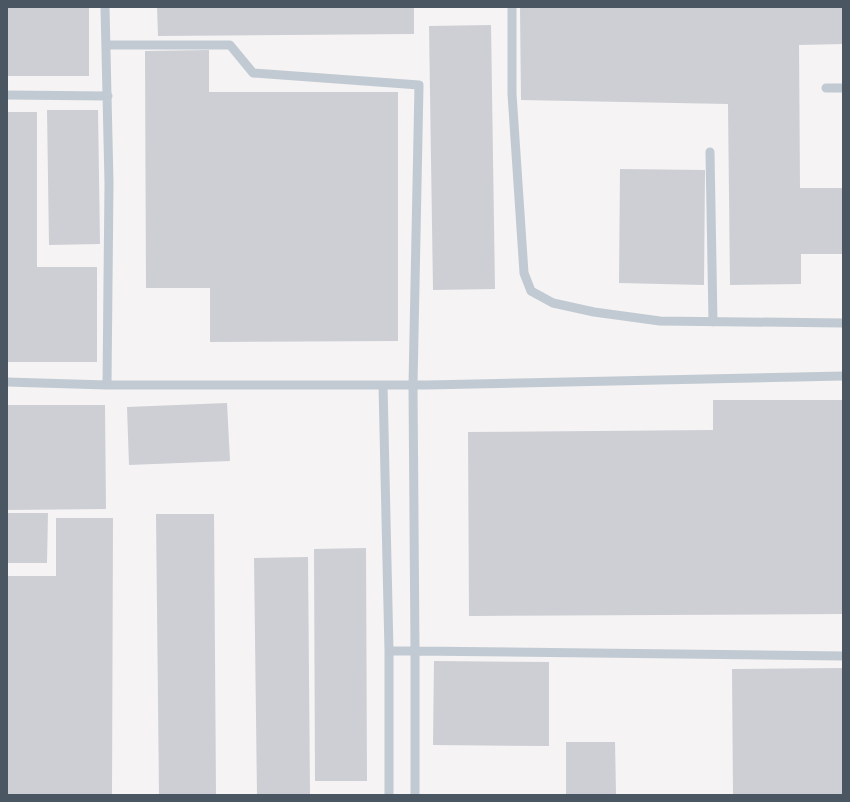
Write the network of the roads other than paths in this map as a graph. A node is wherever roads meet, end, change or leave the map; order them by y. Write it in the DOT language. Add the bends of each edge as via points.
graph roads {
  1 [pos="105,7"];
  2 [pos="512,7"];
  3 [pos="106,45"];
  4 [pos="826,88"];
  5 [pos="843,88"];
  6 [pos="7,95"];
  7 [pos="108,96"];
  8 [pos="710,152"];
  9 [pos="713,322"];
  10 [pos="843,323"];
  11 [pos="843,376"];
  12 [pos="7,382"];
  13 [pos="107,385"];
  14 [pos="383,385"];
  15 [pos="413,385"];
  16 [pos="389,651"];
  17 [pos="415,651"];
  18 [pos="843,656"];
  19 [pos="389,795"];
  20 [pos="415,795"];
  1 -- 3 [label="lane"];
  2 -- 9 [label="lane" via="512,94 524,273 531,291 553,303 594,312 660,322"];
  3 -- 7 [label="lane"];
  3 -- 15 [label="lane" via="230,45 253,73 419,85"];
  4 -- 5 [label="lane"];
  6 -- 7 [label="lane"];
  7 -- 13 [label="lane"];
  8 -- 9 [label="lane"];
  9 -- 10 [label="lane"];
  11 -- 15 [label="lane"];
  12 -- 13 [label="lane"];
  13 -- 14 [label="lane"];
  14 -- 15 [label="lane"];
  14 -- 16 [label="lane"];
  15 -- 17 [label="lane"];
  16 -- 17 [label="lane"];
  16 -- 19 [label="lane"];
  17 -- 18 [label="lane"];
  17 -- 20 [label="lane"];
}
